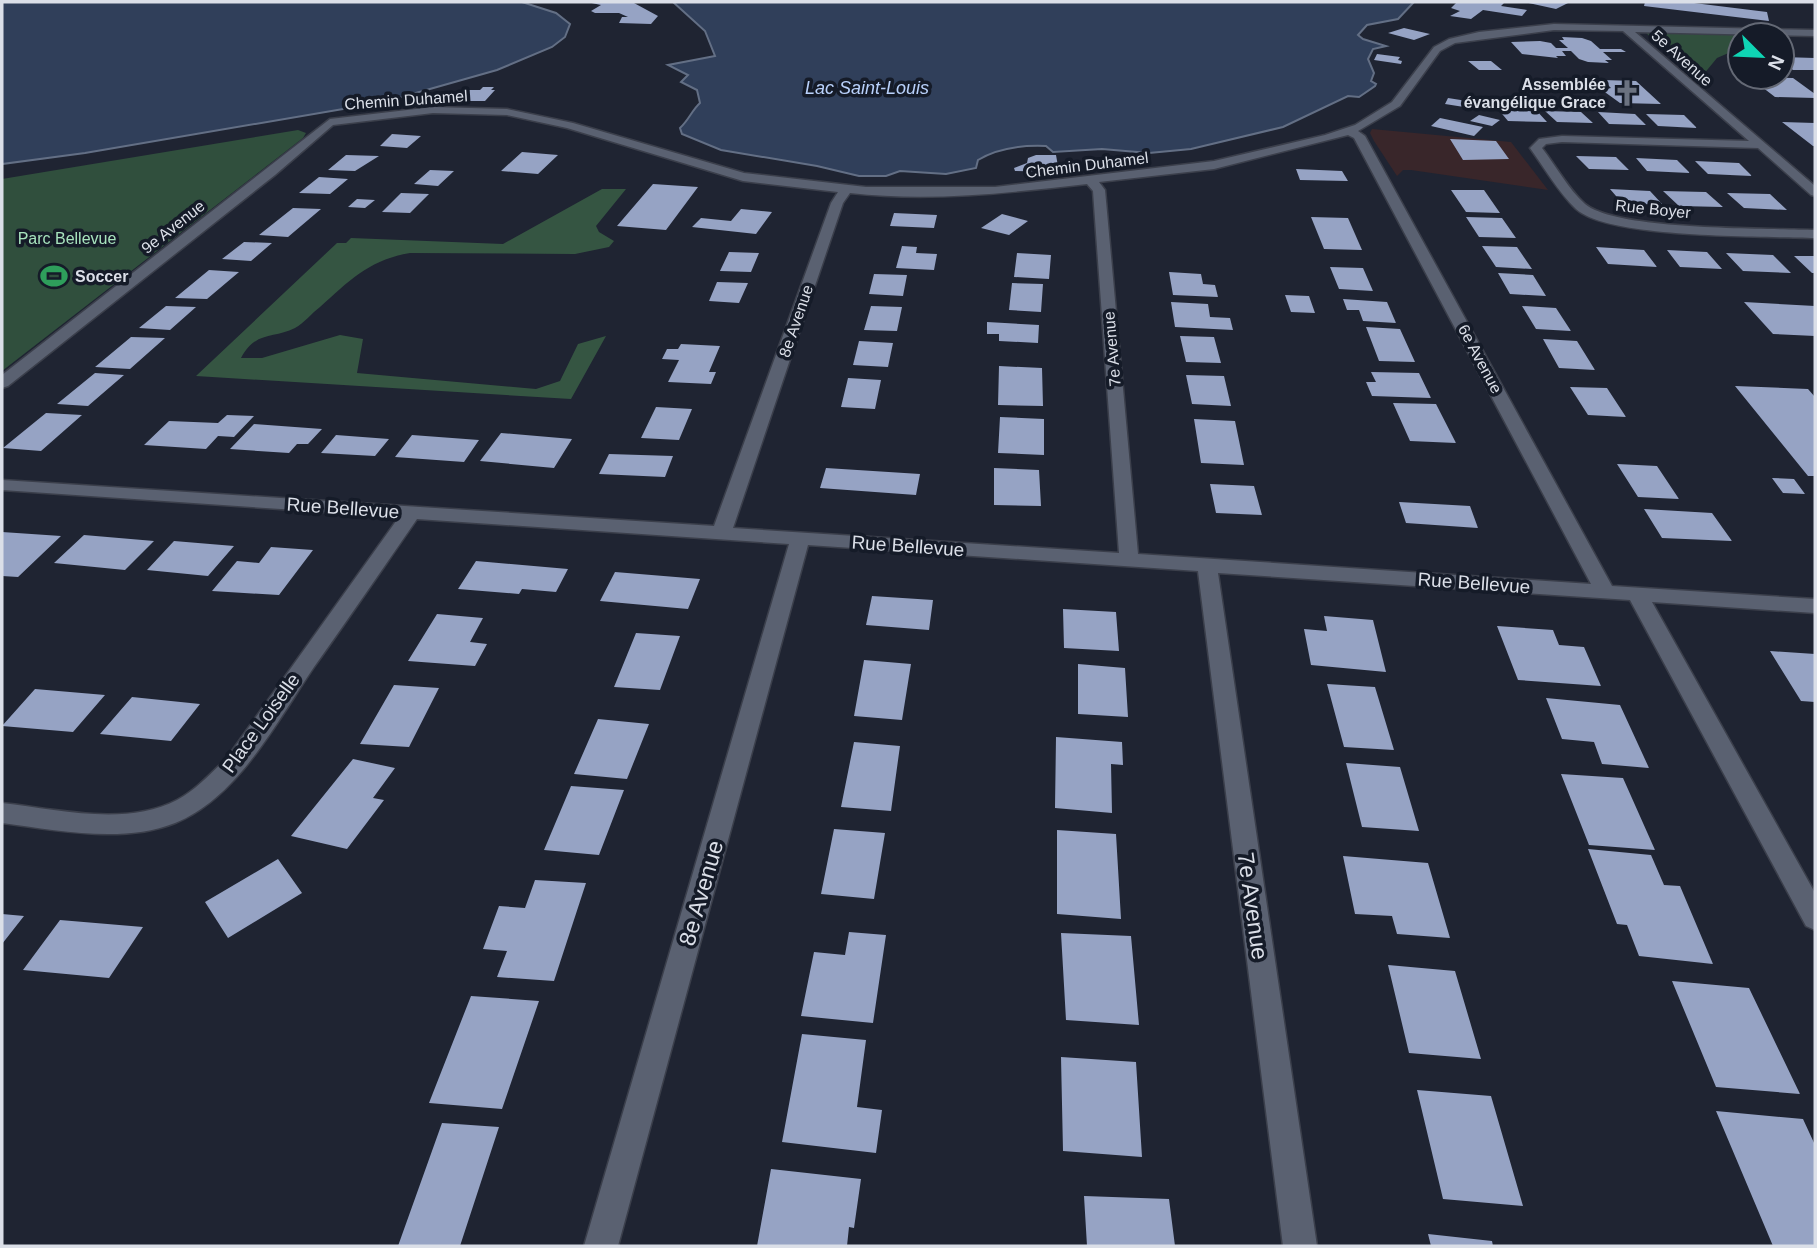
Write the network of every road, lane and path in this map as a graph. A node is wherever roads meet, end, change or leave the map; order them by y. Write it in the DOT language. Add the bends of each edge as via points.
graph roads {
  1 [pos="1625,28"];
  2 [pos="1815,33"];
  3 [pos="330,122"];
  4 [pos="1350,131"];
  5 [pos="1759,145"];
  6 [pos="1093,182"];
  7 [pos="845,190"];
  8 [pos="1815,192"];
  9 [pos="1815,234"];
  10 [pos="2,383"];
  11 [pos="2,485"];
  12 [pos="412,512"];
  13 [pos="722,532"];
  14 [pos="800,539"];
  15 [pos="1129,560"];
  16 [pos="1207,566"];
  17 [pos="1605,591"];
  18 [pos="1637,594"];
  19 [pos="1815,606"];
  20 [pos="2,813"];
  21 [pos="1815,918"];
  22 [pos="601,1246"];
  23 [pos="1300,1246"];
  1 -- 2 [label="street, Chemin Duhamel"];
  1 -- 4 [label="street, Chemin Duhamel" via="1525,28 1452,41 1431,54 1396,104"];
  1 -- 5 [label="street, 5e Avenue"];
  3 -- 7 [label="street, Chemin Duhamel" via="433,110 507,112 569,125 743,177"];
  3 -- 10 [label="street, 9e Avenue"];
  4 -- 6 [label="street, Chemin Duhamel" via="1246,159"];
  4 -- 17 [label="street, 6e Avenue" via="1359,136"];
  5 -- 8 [label="street, 5e Avenue"];
  5 -- 9 [label="street, Rue Boyer" via="1562,139 1543,141 1536,148 1581,207 1603,219 1644,227"];
  6 -- 7 [label="street, Chemin Duhamel" via="958,193"];
  6 -- 15 [label="street, 7e Avenue" via="1098,190"];
  7 -- 13 [label="street, 8e Avenue"];
  11 -- 12 [label="street, Rue Bellevue"];
  12 -- 13 [label="street, Rue Bellevue"];
  12 -- 20 [label="street, Place Loiselle" via="234,765 185,808 159,819 127,824"];
  13 -- 14 [label="street, Rue Bellevue"];
  14 -- 15 [label="street, Rue Bellevue"];
  14 -- 22 [label="street, 8e Avenue"];
  15 -- 16 [label="street, Rue Bellevue"];
  16 -- 17 [label="street, Rue Bellevue"];
  16 -- 23 [label="street, 7e Avenue"];
  17 -- 18 [label="street, Rue Bellevue"];
  18 -- 19 [label="street, Rue Bellevue"];
  18 -- 21 [label="street"];
}
